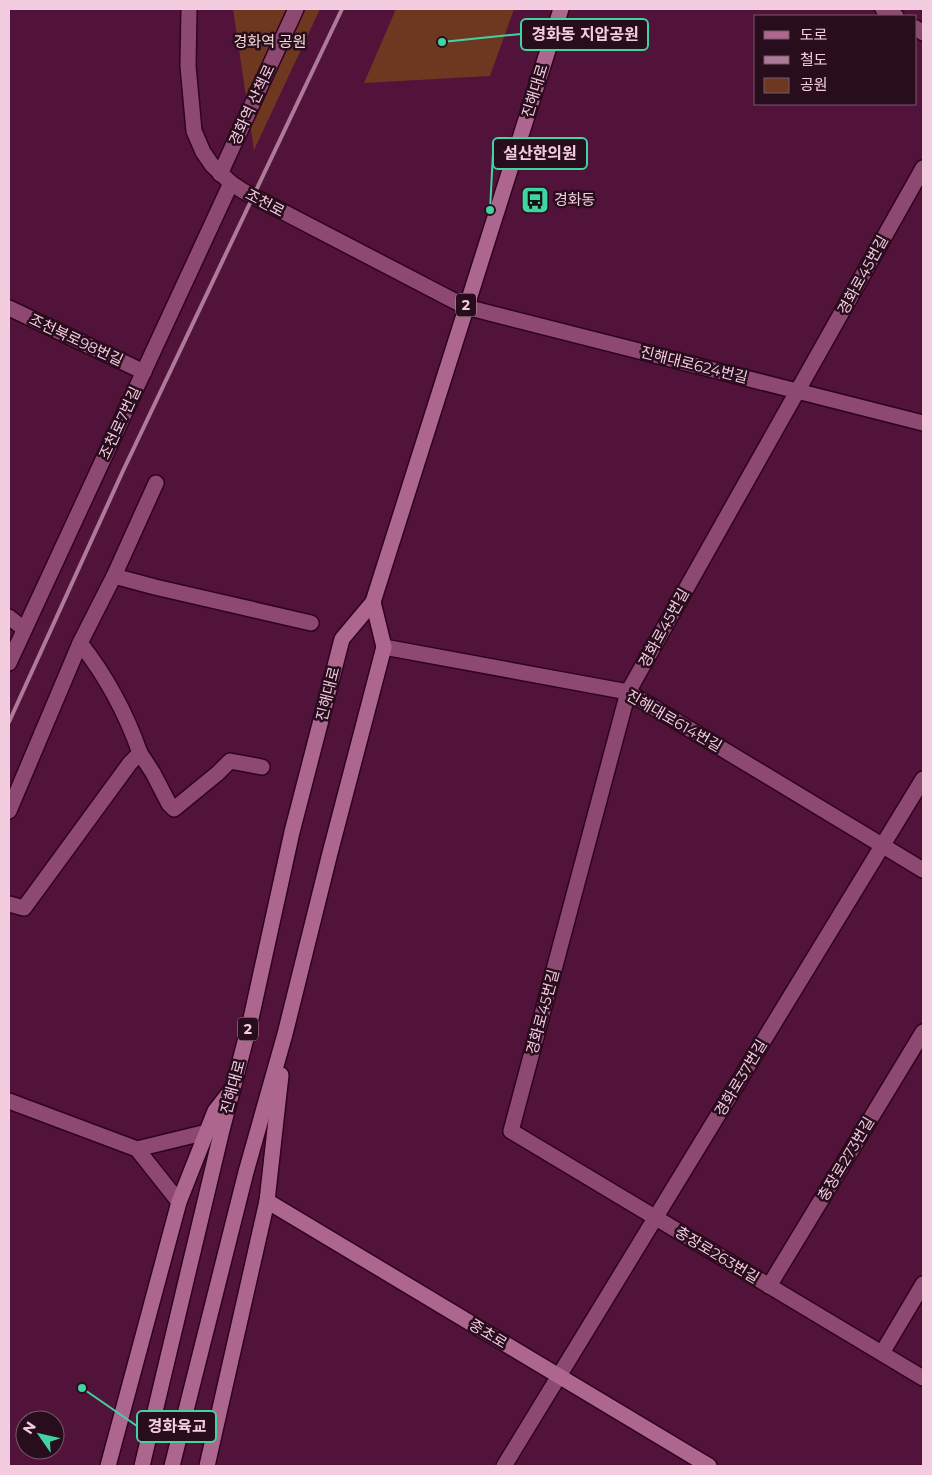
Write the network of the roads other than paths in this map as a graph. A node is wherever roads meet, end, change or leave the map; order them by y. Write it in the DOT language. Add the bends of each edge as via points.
graph roads {
  1 [pos="189,9"];
  2 [pos="296,9"];
  3 [pos="561,9"];
  4 [pos="883,9"];
  5 [pos="894,15"];
  6 [pos="923,168"];
  7 [pos="226,178"];
  8 [pos="466,307"];
  9 [pos="9,308"];
  10 [pos="144,372"];
  11 [pos="798,391"];
  12 [pos="923,423"];
  13 [pos="156,483"];
  14 [pos="114,576"];
  15 [pos="373,602"];
  16 [pos="9,617"];
  17 [pos="311,623"];
  18 [pos="24,629"];
  19 [pos="80,643"];
  20 [pos="384,647"];
  21 [pos="9,663"];
  22 [pos="628,692"];
  23 [pos="140,753"];
  24 [pos="262,768"];
  25 [pos="923,779"];
  26 [pos="9,811"];
  27 [pos="883,846"];
  28 [pos="923,870"];
  29 [pos="9,904"];
  30 [pos="923,1032"];
  31 [pos="285,1034"];
  32 [pos="235,1086"];
  33 [pos="9,1101"];
  34 [pos="511,1131"];
  35 [pos="206,1132"];
  36 [pos="137,1149"];
  37 [pos="267,1201"];
  38 [pos="179,1202"];
  39 [pos="656,1218"];
  40 [pos="923,1284"];
  41 [pos="769,1286"];
  42 [pos="882,1353"];
  43 [pos="559,1376"];
  44 [pos="923,1378"];
  45 [pos="108,1466"];
  46 [pos="142,1466"];
  47 [pos="172,1466"];
  48 [pos="207,1466"];
  49 [pos="504,1466"];
  50 [pos="709,1466"];
  1 -- 7 [label="street, 조천로" via="188,66 194,131 203,152"];
  2 -- 7 [label="street, 경화역 산책로"];
  3 -- 8 [label="main road, 진해대로 / 2"];
  4 -- 5 [label="street"];
  6 -- 11 [label="street, 경화로45번길"];
  7 -- 8 [label="street, 조천로" via="269,206"];
  7 -- 10 [label="street, 조천로7번길"];
  8 -- 11 [label="street, 진해대로624번길"];
  8 -- 15 [label="main road, 진해대로 / 2"];
  9 -- 10 [label="street, 조천북로98번길"];
  10 -- 18 [label="street, 조천로7번길"];
  11 -- 12 [label="street, 진해대로624번길"];
  11 -- 22 [label="street, 경화로45번길"];
  13 -- 14 [label="street"];
  14 -- 17 [label="street"];
  14 -- 19 [label="street"];
  15 -- 20 [label="main road"];
  15 -- 32 [label="main road, 진해대로 / 2" via="342,639 292,832"];
  16 -- 18 [label="street"];
  18 -- 21 [label="street, 조천로7번길"];
  19 -- 23 [label="street" via="117,698"];
  19 -- 26 [label="street"];
  20 -- 22 [label="street, 진해대로614번길"];
  20 -- 31 [label="main road"];
  22 -- 27 [label="street, 진해대로614번길"];
  22 -- 34 [label="street, 경화로45번길"];
  23 -- 24 [label="street" via="174,809 230,761"];
  23 -- 29 [label="street" via="24,908"];
  25 -- 27 [label="street, 경화로37번길"];
  27 -- 28 [label="street, 진해대로614번길"];
  27 -- 39 [label="street, 경화로37번길"];
  30 -- 41 [label="street, 충장로273번길"];
  31 -- 37 [label="main road"];
  31 -- 47 [label="main road" via="246,1172"];
  32 -- 35 [label="main road" via="215,1111"];
  32 -- 46 [label="main road, 진해대로 / 2"];
  33 -- 36 [label="street"];
  34 -- 39 [label="street, 충장로263번길"];
  35 -- 36 [label="street"];
  35 -- 38 [label="main road"];
  36 -- 38 [label="street"];
  37 -- 43 [label="main road, 중초로"];
  37 -- 48 [label="main road"];
  38 -- 45 [label="main road"];
  39 -- 41 [label="street, 충장로263번길"];
  39 -- 43 [label="street, 경화로37번길"];
  40 -- 42 [label="street"];
  41 -- 42 [label="street, 충장로263번길"];
  42 -- 44 [label="street, 충장로263번길"];
  43 -- 49 [label="street, 경화로37번길"];
  43 -- 50 [label="main road, 중초로"];
}
